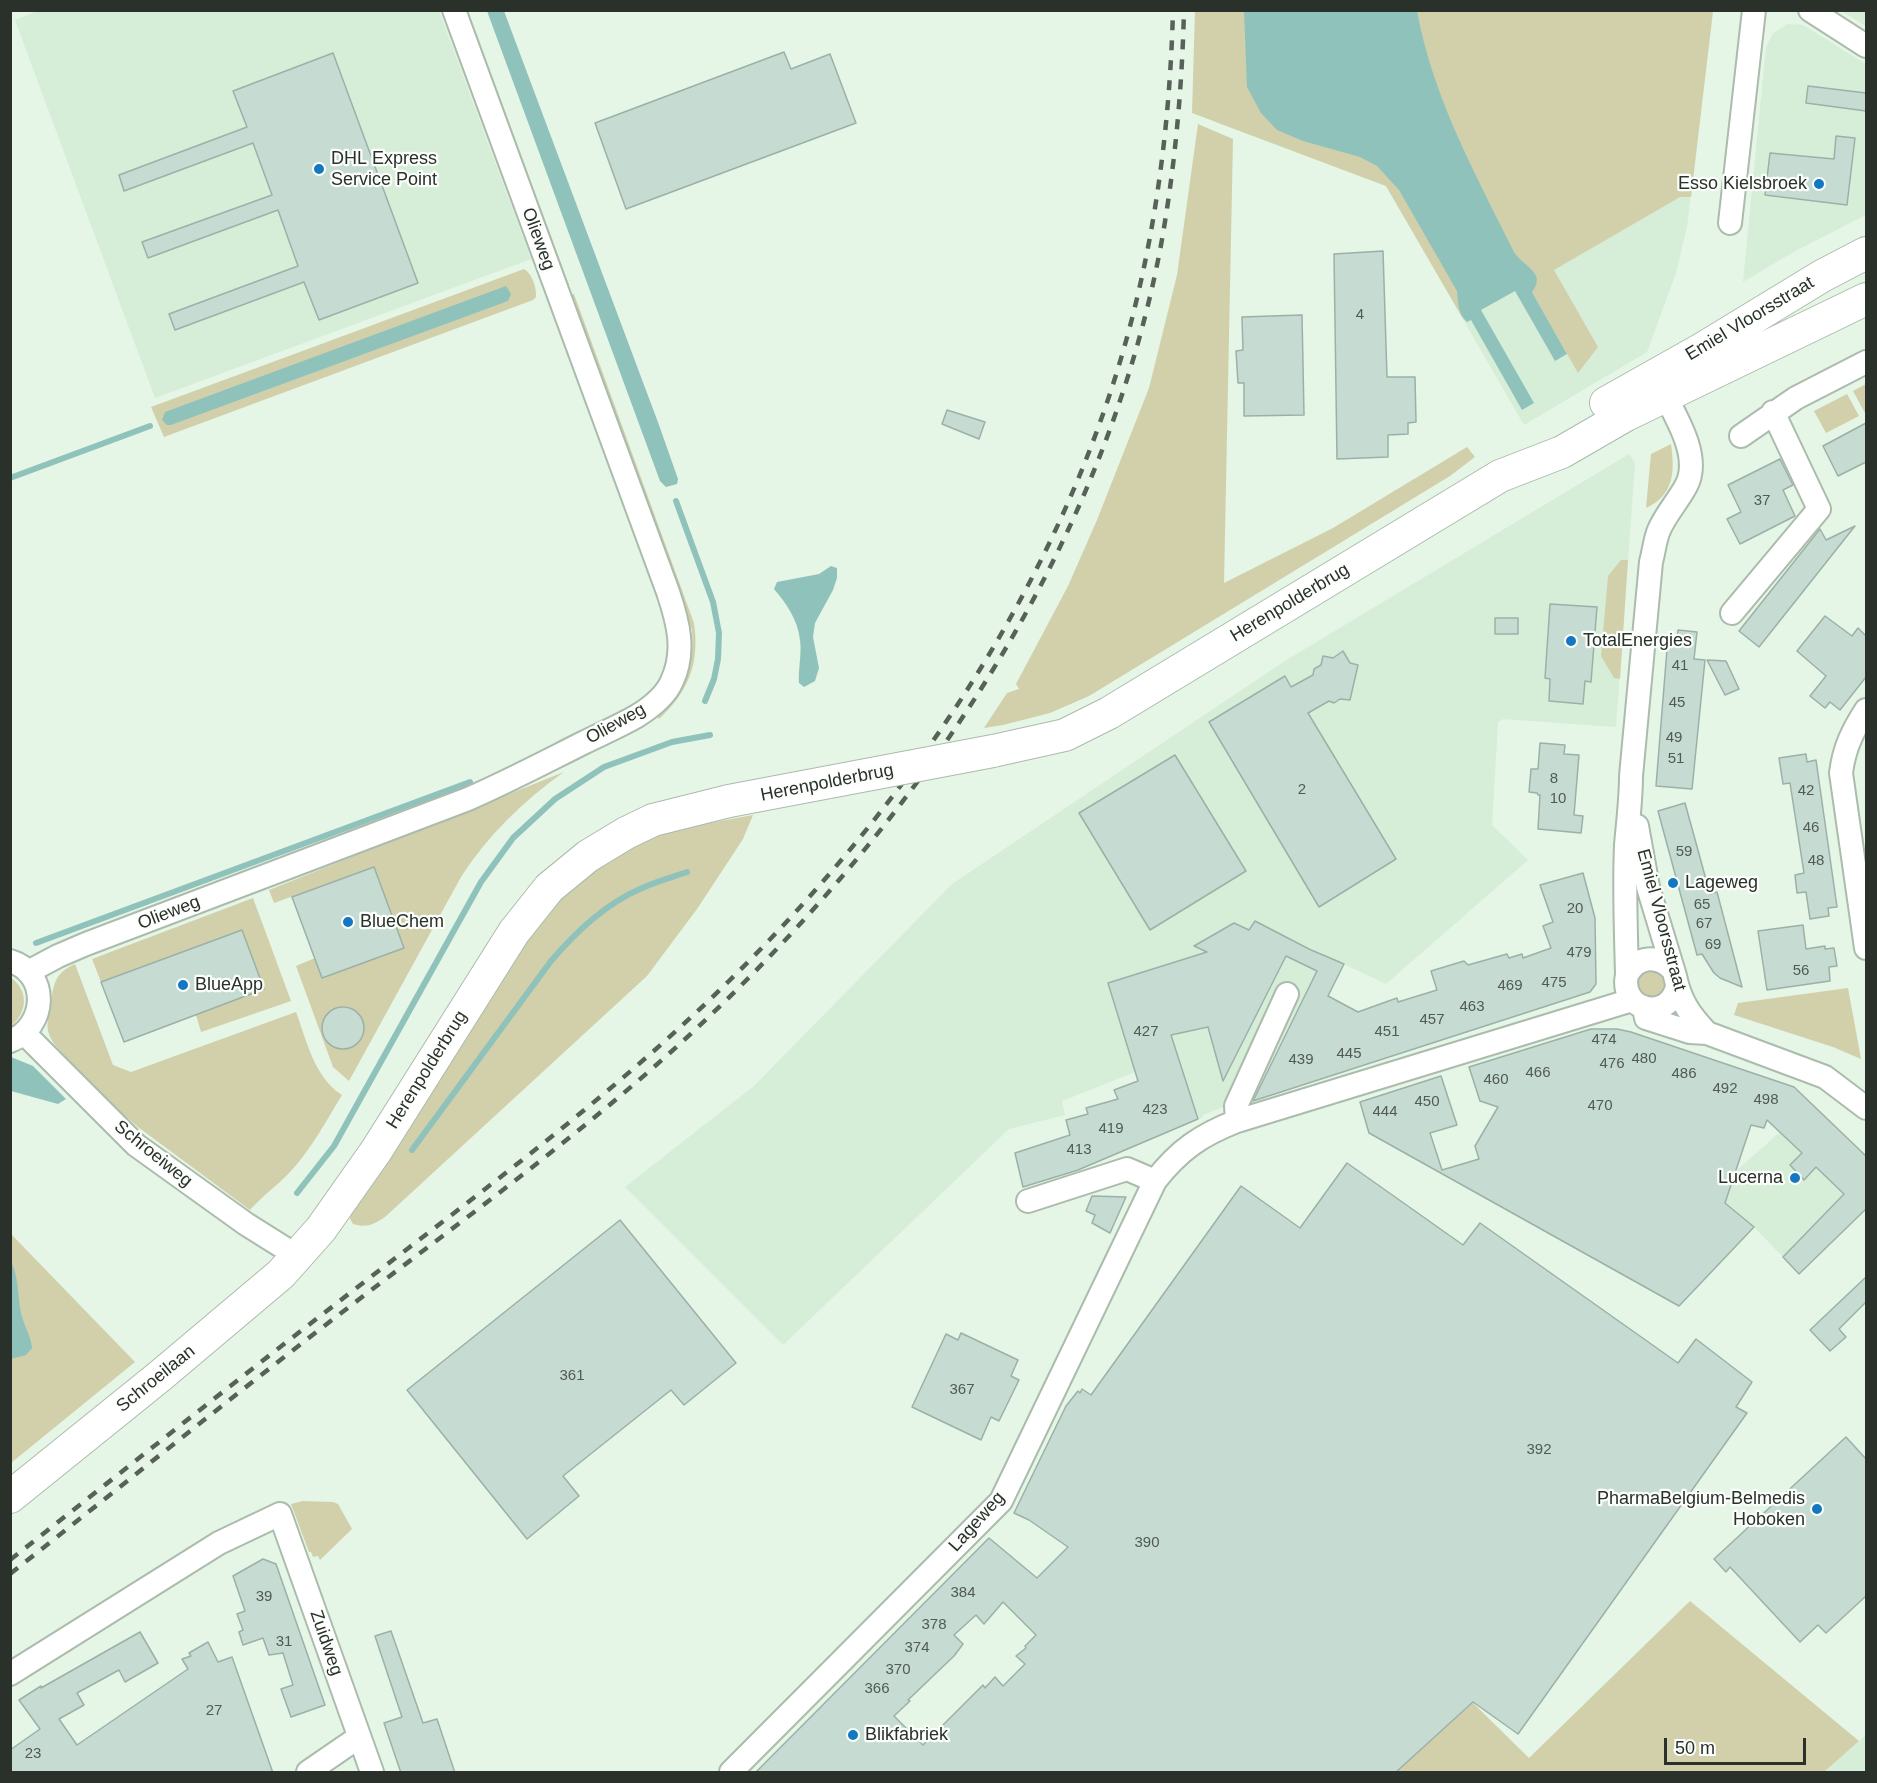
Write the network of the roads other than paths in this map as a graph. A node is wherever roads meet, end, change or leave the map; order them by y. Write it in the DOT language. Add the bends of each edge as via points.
graph roads {
  1 [pos="454,10"];
  2 [pos="1754,10"];
  3 [pos="1810,10"];
  4 [pos="1866,46"];
  5 [pos="1730,224"];
  6 [pos="1866,253"];
  7 [pos="1866,299"];
  8 [pos="1866,362"];
  9 [pos="1660,386"];
  10 [pos="1773,412"];
  11 [pos="1740,436"];
  12 [pos="1732,613"];
  13 [pos="1866,710"];
  14 [pos="1858,734"];
  15 [pos="1631,798"];
  16 [pos="1866,948"];
  17 [pos="19,967"];
  18 [pos="1627,975"];
  19 [pos="1675,979"];
  20 [pos="1287,993"];
  21 [pos="1638,1004"];
  22 [pos="1707,1033"];
  23 [pos="17,1037"];
  24 [pos="1866,1106"];
  25 [pos="1237,1120"];
  26 [pos="1155,1181"];
  27 [pos="1028,1201"];
  28 [pos="297,1256"];
  29 [pos="10,1497"];
  30 [pos="10,1674"];
  31 [pos="359,1737"];
  32 [pos="308,1773"];
  33 [pos="372,1773"];
  34 [pos="731,1773"];
  1 -- 17 [label="street, Olieweg" via="678,623 678,665 671,683 658,700 637,716 468,799 58,956"];
  2 -- 5 [label="street"];
  3 -- 4 [label="street"];
  6 -- 9 [label="street, Emiel Vloorsstraat" via="1733,331"];
  7 -- 9 [label="street, Emiel Vloorsstraat"];
  8 -- 10 [label="street"];
  9 -- 15 [label="street, Emiel Vloorsstraat" via="1687,441 1690,471 1687,484 1658,531 1651,561"];
  9 -- 28 [label="street, Herenpolderbrug, bridge" via="1626,415 1562,452 1500,476 1109,713 1065,735 729,801 652,820 588,856 549,888 514,932 376,1151"];
  10 -- 11 [label="street"];
  10 -- 12 [label="street" via="1819,509"];
  13 -- 14 [label="street"];
  14 -- 16 [label="street" via="1844,751 1840,773"];
  15 -- 18 [label="street, Emiel Vloorsstraat" via="1625,886"];
  15 -- 19 [label="street, Emiel Vloorsstraat" via="1648,887"];
  17 -- 23 [label="street" via="36,985 39,1000 38,1014 30,1028"];
  18 -- 19 [label="street" via="1638,962 1649,959 1662,961"];
  18 -- 21 [label="street, Emiel Vloorsstraat" via="1628,992"];
  19 -- 21 [label="street" via="1673,998 1663,1006"];
  19 -- 22 [label="street, Emiel Vloorsstraat" via="1690,1014"];
  20 -- 25 [label="street" via="1236,1106"];
  21 -- 22 [label="street" via="1646,1018 1690,1032"];
  21 -- 25 [label="street, Lageweg"];
  22 -- 24 [label="street" via="1825,1077"];
  23 -- 28 [label="street, Schroeiweg" via="136,1145"];
  25 -- 26 [label="street, Lageweg" via="1185,1148"];
  26 -- 27 [label="street" via="1127,1170"];
  26 -- 34 [label="street, Lageweg" via="1001,1501"];
  28 -- 29 [label="street, Schroeilaan" via="160,1376"];
  30 -- 31 [label="street, Zuidweg" via="219,1543 280,1514"];
  31 -- 32 [label="street"];
  31 -- 33 [label="street, Zuidweg"];
}
